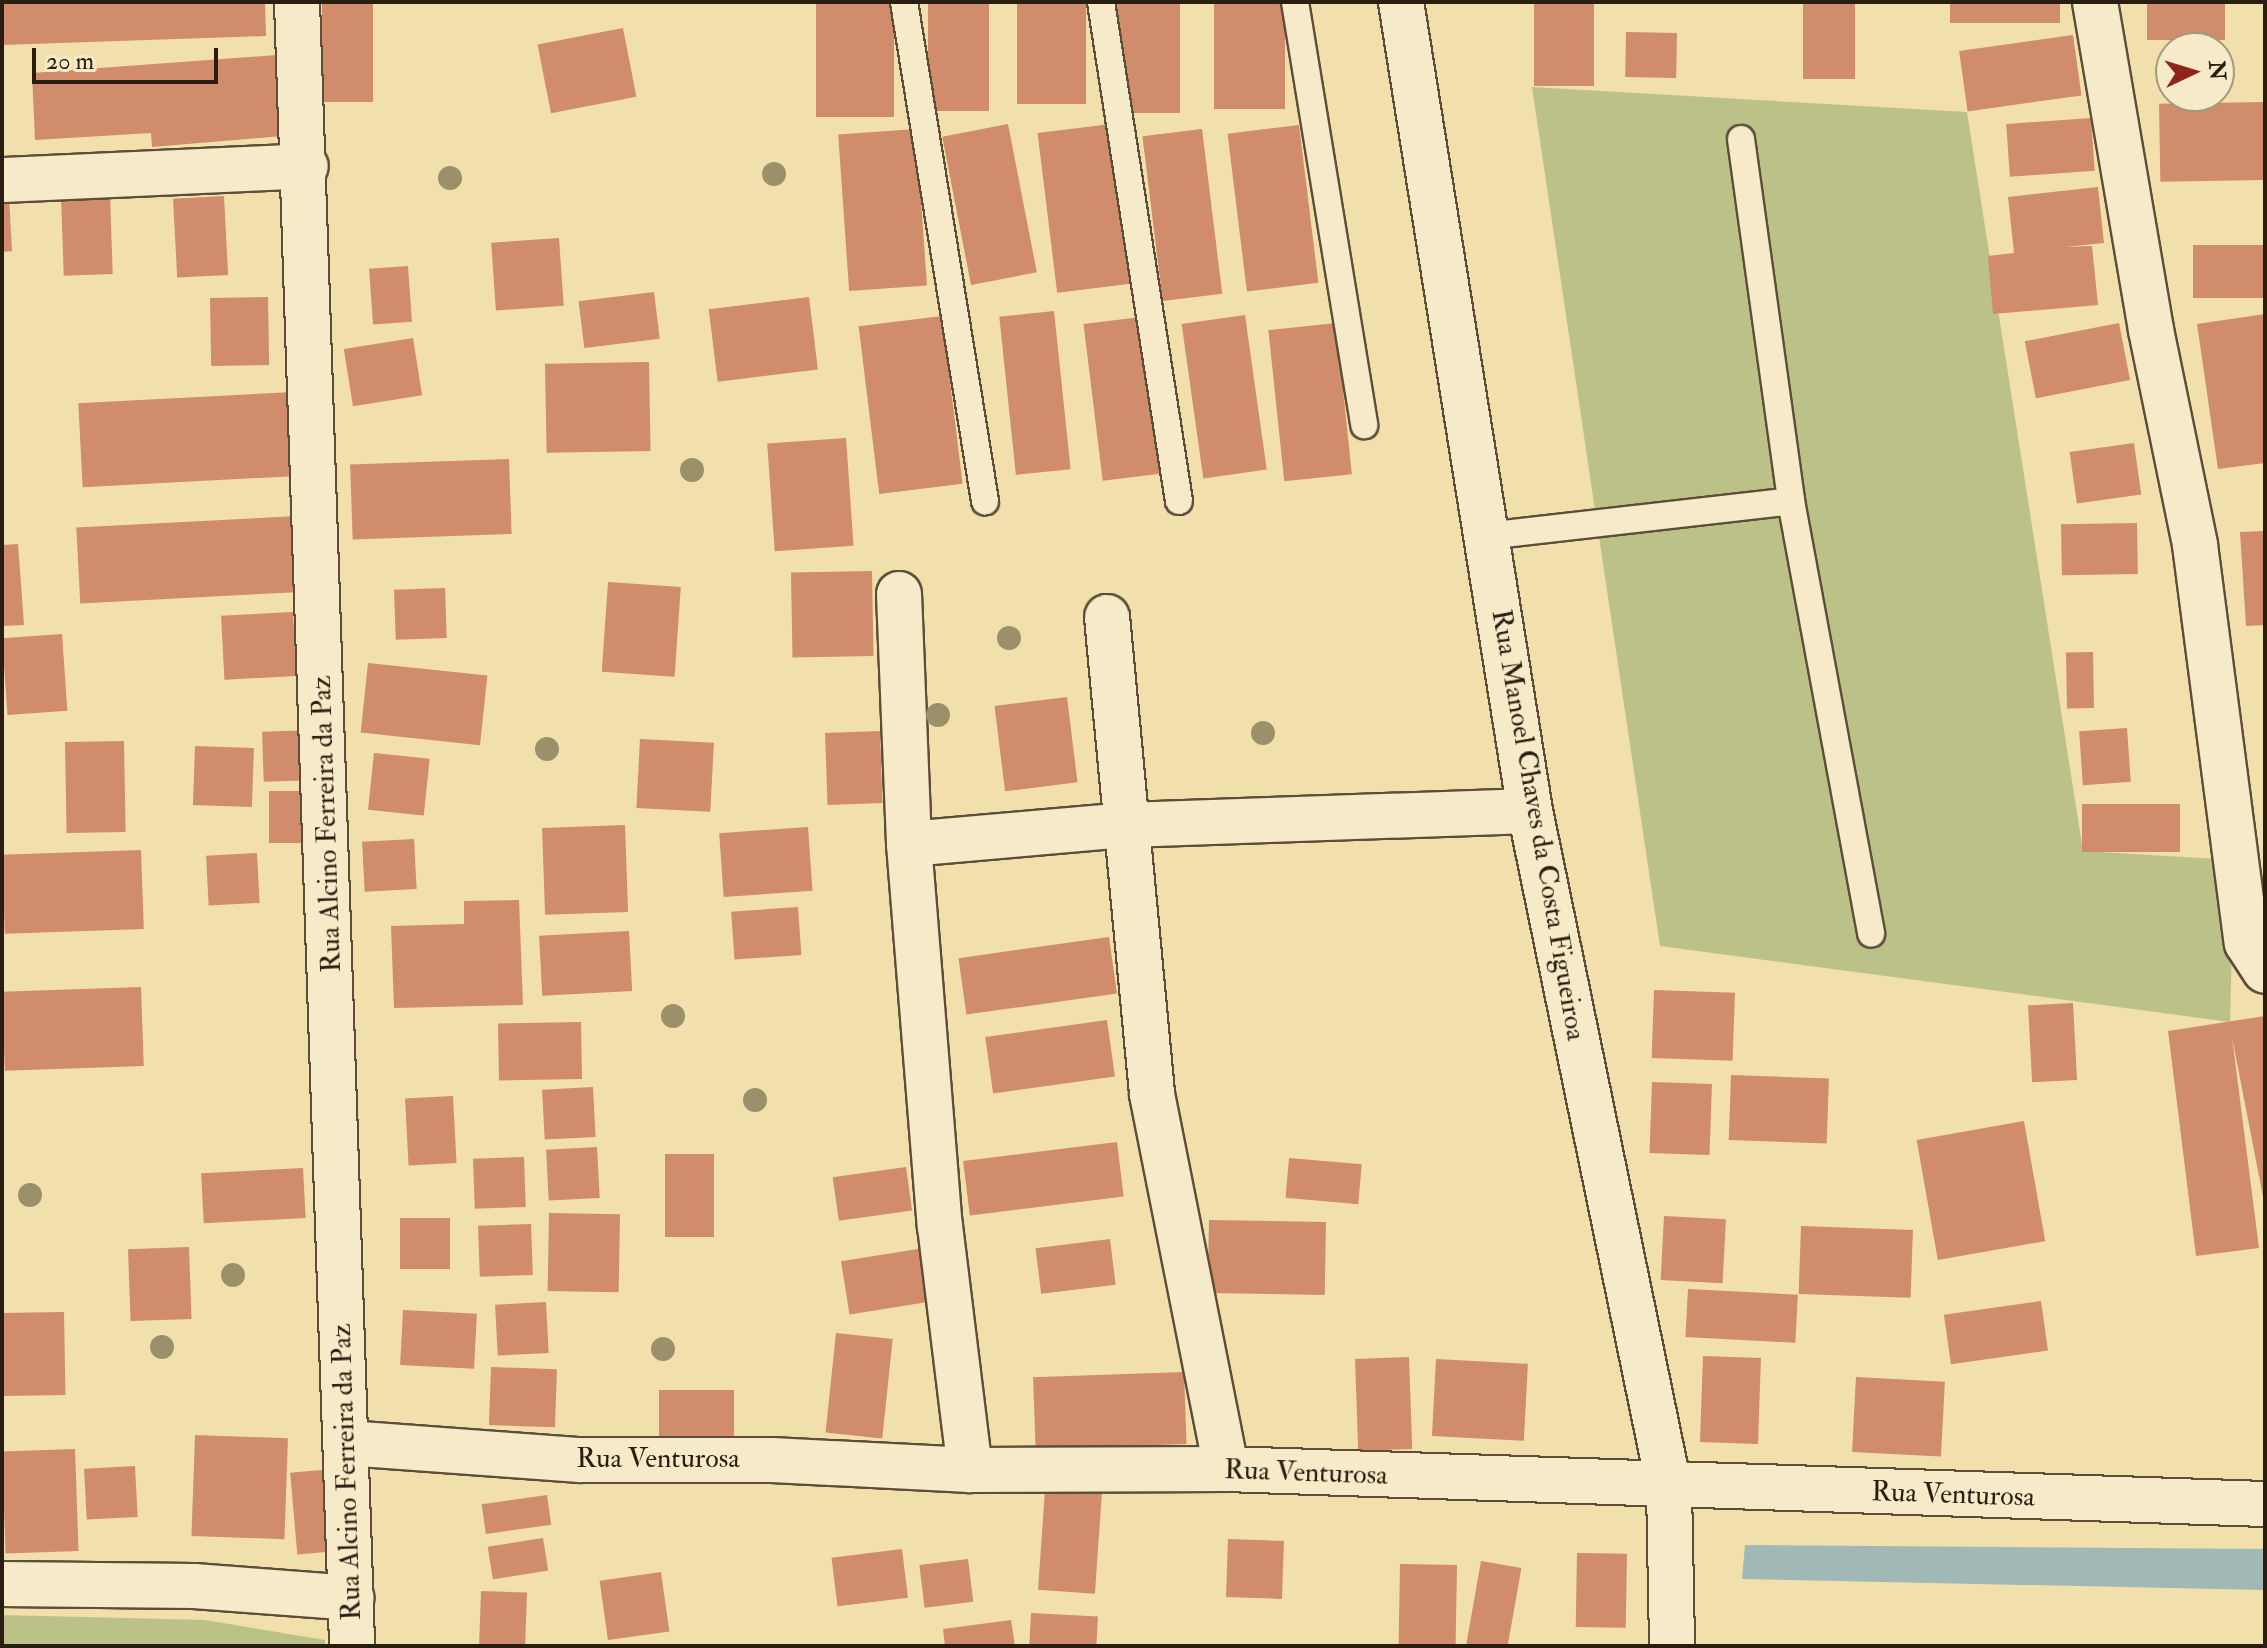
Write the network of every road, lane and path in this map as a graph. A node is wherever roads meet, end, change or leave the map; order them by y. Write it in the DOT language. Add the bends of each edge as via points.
graph roads {
  1 [pos="297,2"];
  2 [pos="904,2"];
  3 [pos="1101,2"];
  4 [pos="1295,2"];
  5 [pos="1401,2"];
  6 [pos="2095,2"];
  7 [pos="1741,139"];
  8 [pos="306,166"];
  9 [pos="2,180"];
  10 [pos="1364,425"];
  11 [pos="985,501"];
  12 [pos="1179,501"];
  13 [pos="1791,501"];
  14 [pos="1486,536"];
  15 [pos="899,594"];
  16 [pos="1107,617"];
  17 [pos="1530,811"];
  18 [pos="1127,825"];
  19 [pos="909,844"];
  20 [pos="1871,934"];
  21 [pos="2265,971"];
  22 [pos="347,1443"];
  23 [pos="1226,1469"];
  24 [pos="970,1470"];
  25 [pos="1669,1487"];
  26 [pos="2265,1504"];
  27 [pos="2,1584"];
  28 [pos="352,1598"];
  29 [pos="352,1646"];
  30 [pos="1672,1646"];
  1 -- 8 [label="street, Rua Alcino Ferreira da Paz"];
  2 -- 11 [label="lane"];
  3 -- 12 [label="lane"];
  4 -- 10 [label="lane"];
  5 -- 14 [label="street, Rua Manoel Chaves da Costa Figueiroa"];
  6 -- 21 [label="street" via="2151,330 2195,545 2247,943"];
  7 -- 13 [label="lane"];
  8 -- 9 [label="street"];
  8 -- 22 [label="street, Rua Alcino Ferreira da Paz"];
  13 -- 14 [label="lane"];
  13 -- 20 [label="lane"];
  14 -- 17 [label="street, Rua Manoel Chaves da Costa Figueiroa"];
  15 -- 19 [label="street"];
  16 -- 18 [label="street"];
  17 -- 18 [label="street"];
  17 -- 25 [label="street, Rua Manoel Chaves da Costa Figueiroa"];
  18 -- 19 [label="street"];
  18 -- 23 [label="street" via="1152,1094"];
  19 -- 24 [label="street" via="940,1226"];
  22 -- 24 [label="street, Rua Venturosa" via="580,1460 772,1460"];
  22 -- 28 [label="street, Rua Alcino Ferreira da Paz"];
  23 -- 24 [label="street, Rua Venturosa"];
  23 -- 25 [label="street, Rua Venturosa"];
  25 -- 26 [label="street, Rua Venturosa"];
  25 -- 30 [label="street, Rua Manoel Chaves da Costa Figueiroa"];
  27 -- 28 [label="street" via="194,1586"];
  28 -- 29 [label="street, Rua Alcino Ferreira da Paz"];
}
